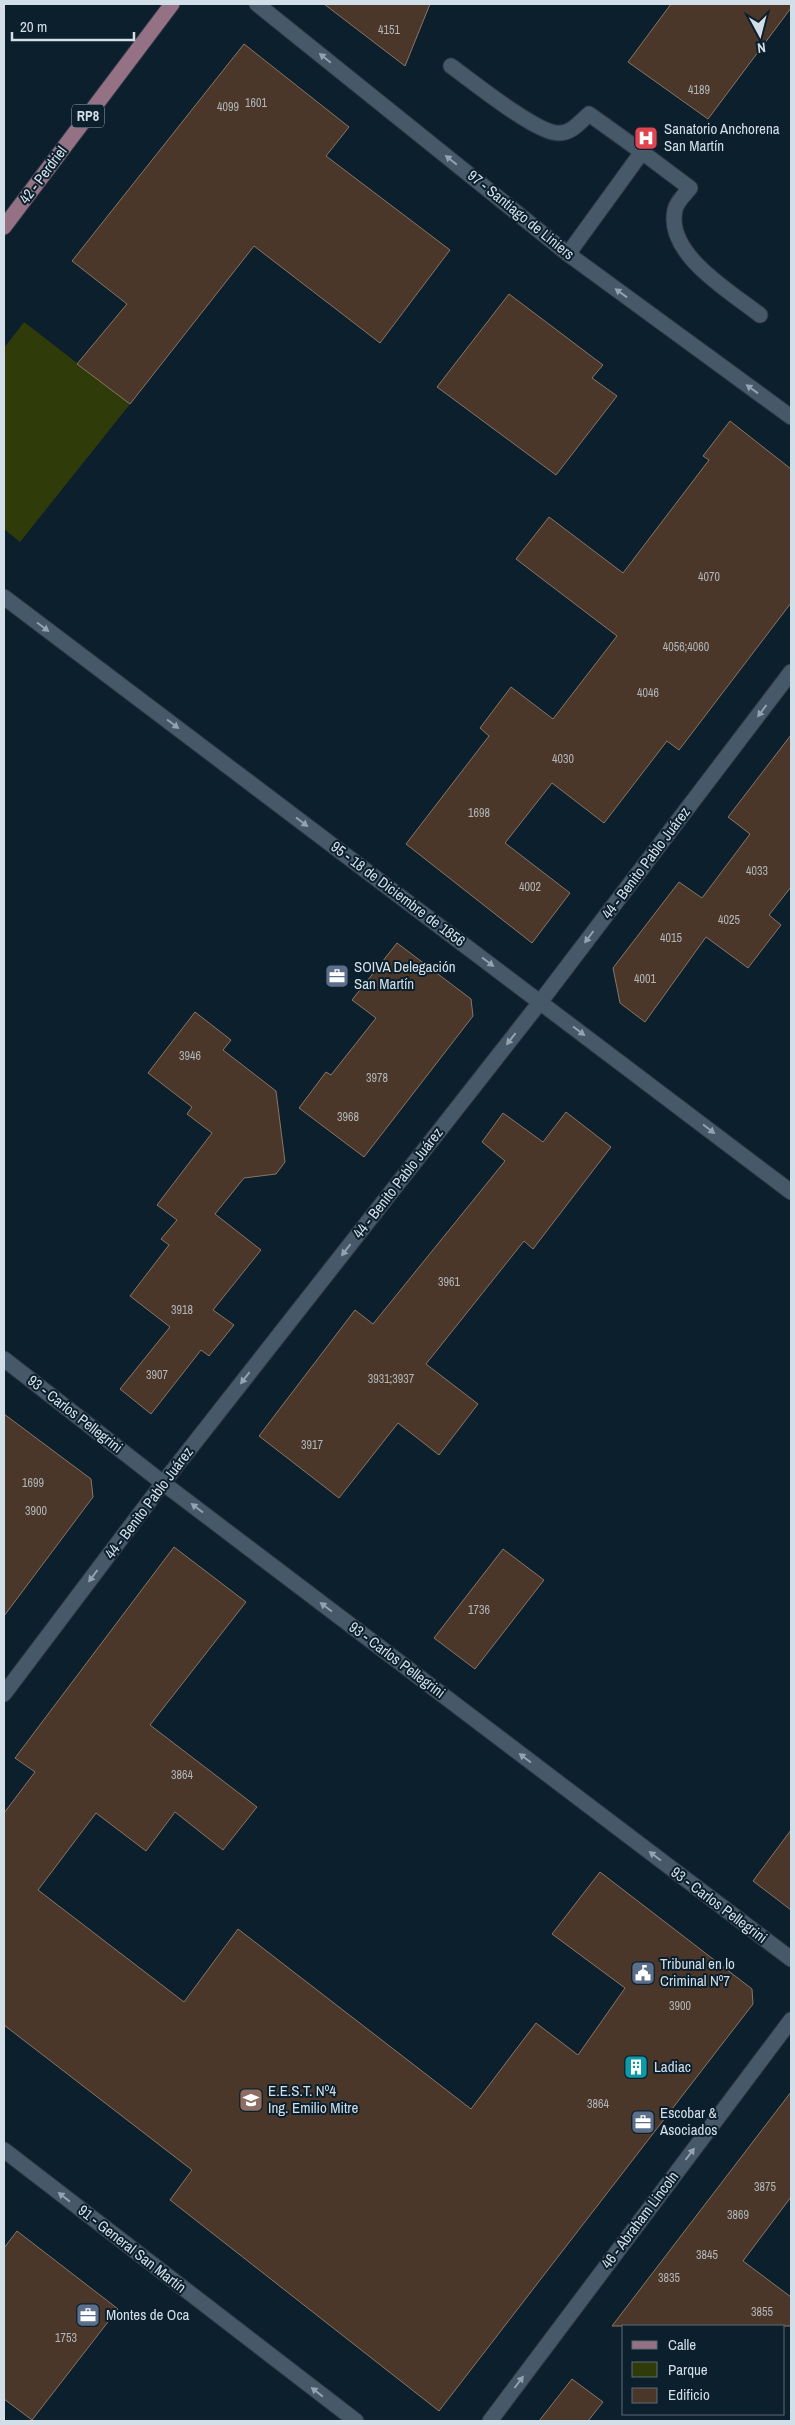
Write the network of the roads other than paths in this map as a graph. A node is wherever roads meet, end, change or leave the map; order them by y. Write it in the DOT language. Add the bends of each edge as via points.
graph roads {
  1 [pos="172,4"];
  2 [pos="257,4"];
  3 [pos="451,66"];
  4 [pos="642,152"];
  5 [pos="4,227"];
  6 [pos="568,254"];
  7 [pos="760,316"];
  8 [pos="791,417"];
  9 [pos="4,597"];
  10 [pos="791,672"];
  11 [pos="541,1001"];
  12 [pos="791,1192"];
  13 [pos="4,1359"];
  14 [pos="163,1483"];
  15 [pos="4,1694"];
  16 [pos="791,1959"];
  17 [pos="791,2020"];
  18 [pos="4,2150"];
  19 [pos="356,2421"];
  20 [pos="490,2421"];
  1 -- 5 [label="main road, 42 - Perdriel / RP8"];
  6 -- 2 [label="street, 97 - Santiago de Liniers, one-way"];
  3 -- 4 [label="street" via="540,128 558,134 575,128 589,114"];
  4 -- 6 [label="street"];
  4 -- 7 [label="street" via="690,188 675,210 676,237 692,261"];
  8 -- 6 [label="street, 97 - Santiago de Liniers, one-way"];
  9 -- 11 [label="street, 95 - 18 de Diciembre de 1856, one-way"];
  10 -- 11 [label="street, 44 - Benito Pablo Juárez, one-way"];
  11 -- 12 [label="street, 95 - 18 de Diciembre de 1856, one-way"];
  11 -- 14 [label="street, 44 - Benito Pablo Juárez, one-way"];
  13 -- 14 [label="street, 93 - Carlos Pellegrini"];
  14 -- 15 [label="street, 44 - Benito Pablo Juárez, one-way"];
  16 -- 14 [label="street, 93 - Carlos Pellegrini, one-way"];
  20 -- 17 [label="street, 46 - Abraham Lincoln, one-way"];
  19 -- 18 [label="street, 91 - General San Martín, one-way"];
}
